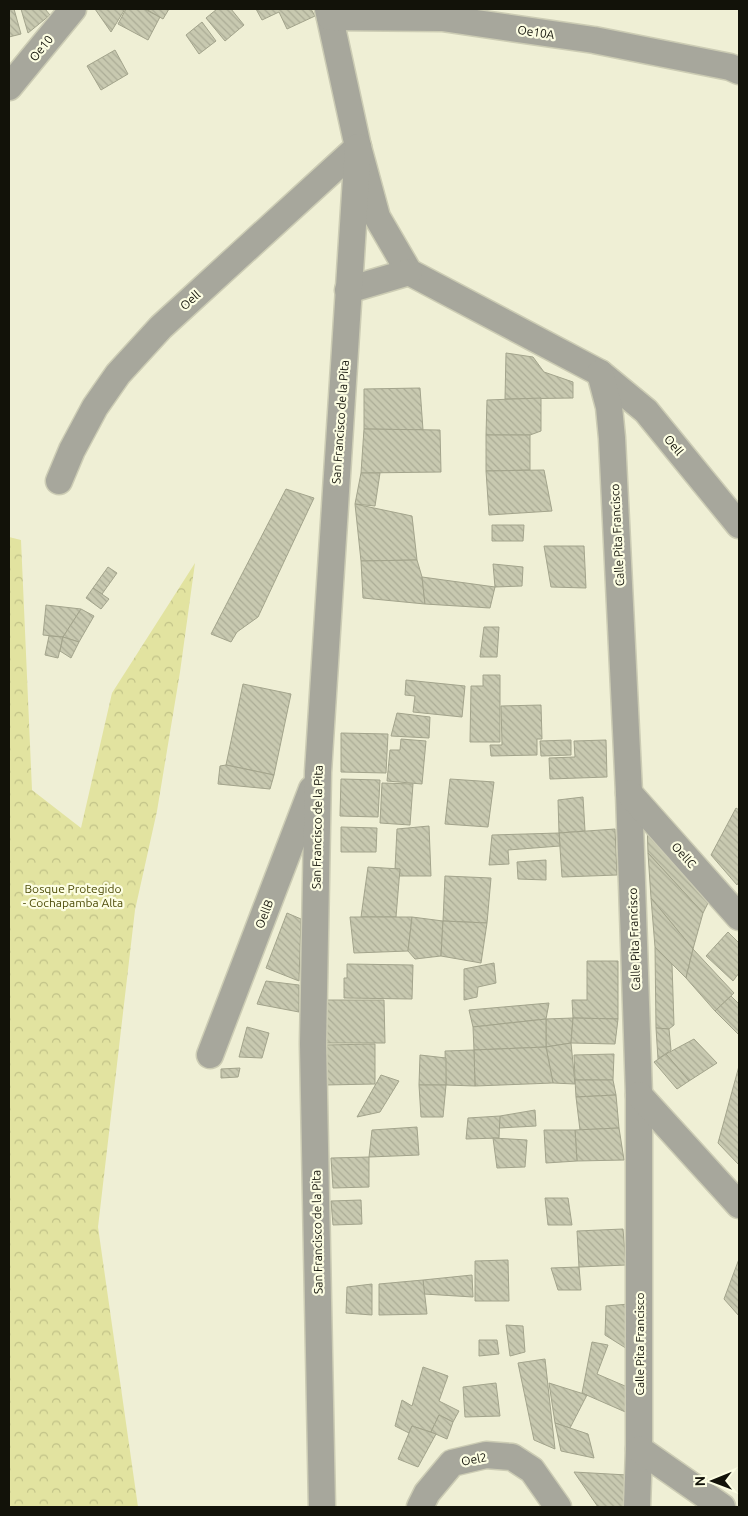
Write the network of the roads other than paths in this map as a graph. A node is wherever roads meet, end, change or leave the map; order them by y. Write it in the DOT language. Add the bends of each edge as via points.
graph roads {
  1 [pos="73,9"];
  2 [pos="329,13"];
  3 [pos="739,72"];
  4 [pos="9,88"];
  5 [pos="358,147"];
  6 [pos="409,272"];
  7 [pos="348,290"];
  8 [pos="600,373"];
  9 [pos="58,482"];
  10 [pos="739,525"];
  11 [pos="318,772"];
  12 [pos="629,793"];
  13 [pos="739,917"];
  14 [pos="210,1055"];
  15 [pos="639,1095"];
  16 [pos="739,1205"];
  17 [pos="638,1449"];
  18 [pos="322,1507"];
  19 [pos="420,1507"];
  20 [pos="558,1507"];
  21 [pos="637,1507"];
  22 [pos="722,1507"];
  1 -- 4 [label="street, Oe10"];
  2 -- 3 [label="street, Oe10A" via="442,18 594,40 730,67"];
  2 -- 5 [label="street, San Francisco de la Pita"];
  5 -- 6 [label="street, San Francisco de la Pita" via="378,217"];
  5 -- 7 [label="street, San Francisco de la Pita"];
  5 -- 9 [label="street, Oell" via="161,327 118,374 95,408"];
  6 -- 7 [label="street"];
  6 -- 8 [label="street"];
  7 -- 11 [label="street, San Francisco de la Pita"];
  8 -- 10 [label="street, Oell" via="646,410"];
  8 -- 12 [label="street, Calle Pita Francisco" via="609,407 612,438"];
  11 -- 14 [label="street, OellB"];
  11 -- 18 [label="street, San Francisco de la Pita" via="313,1044"];
  12 -- 13 [label="street, OellC"];
  12 -- 15 [label="street, Calle Pita Francisco"];
  15 -- 16 [label="street"];
  15 -- 17 [label="street, Calle Pita Francisco"];
  17 -- 21 [label="street, Calle Pita Francisco"];
  17 -- 22 [label="street"];
  19 -- 20 [label="street, Oel2" via="427,1492 452,1463 486,1455 512,1457 532,1470"];
}
